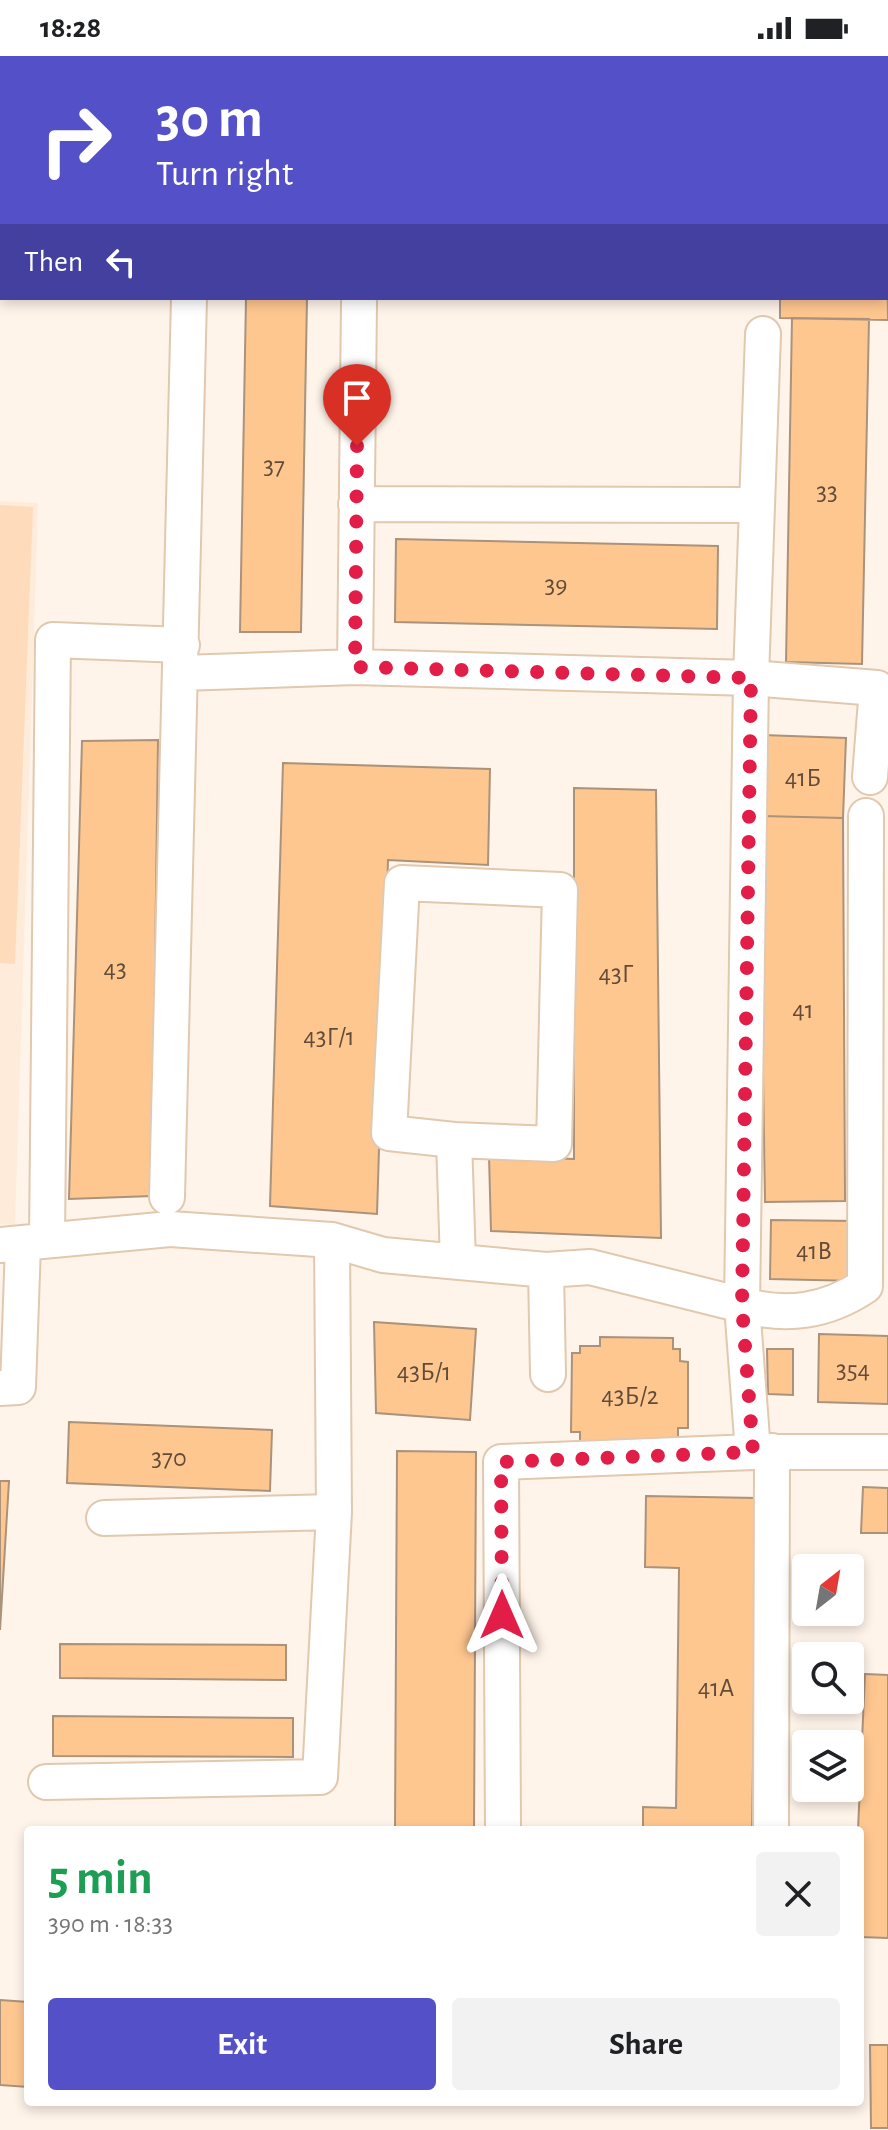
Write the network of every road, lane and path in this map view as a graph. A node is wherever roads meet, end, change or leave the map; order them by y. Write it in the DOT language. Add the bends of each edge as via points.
graph roads {
  1 [pos="189,300"];
  2 [pos="359,302"];
  3 [pos="763,334"];
  4 [pos="356,504"];
  5 [pos="757,505"];
  6 [pos="181,659"];
  7 [pos="355,667"];
  8 [pos="751,678"];
  9 [pos="870,777"];
  10 [pos="866,816"];
  11 [pos="454,1140"];
  12 [pos="167,1197"];
  13 [pos="332,1240"];
  14 [pos="23,1243"];
  15 [pos="458,1262"];
  16 [pos="546,1270"];
  17 [pos="742,1305"];
  18 [pos="548,1374"];
  19 [pos="0,1388"];
  20 [pos="762,1452"];
  21 [pos="888,1452"];
  22 [pos="334,1512"];
  23 [pos="104,1518"];
  24 [pos="46,1782"];
  25 [pos="503,1826"];
  26 [pos="771,1826"];
  1 -- 6 [label="lane"];
  2 -- 4 [label="lane"];
  3 -- 5 [label="lane"];
  4 -- 5 [label="lane"];
  4 -- 7 [label="lane"];
  5 -- 8 [label="lane"];
  6 -- 7 [label="lane"];
  6 -- 12 [label="lane"];
  6 -- 14 [label="lane" via="53,640"];
  7 -- 8 [label="lane"];
  8 -- 9 [label="lane" via="877,688"];
  8 -- 17 [label="lane"];
  10 -- 17 [label="lane" via="865,1286 839,1303 774,1313"];
  11 -- 11 [label="lane" via="554,1144 560,890 402,883 389,1133"];
  11 -- 15 [label="lane"];
  13 -- 14 [label="lane" via="170,1229"];
  13 -- 15 [label="lane" via="383,1255"];
  13 -- 22 [label="lane"];
  14 -- 19 [label="lane" via="18,1387"];
  15 -- 16 [label="lane"];
  16 -- 17 [label="lane" via="590,1267"];
  16 -- 18 [label="lane"];
  17 -- 20 [label="lane"];
  20 -- 21 [label="lane"];
  20 -- 25 [label="lane" via="501,1462"];
  20 -- 26 [label="lane"];
  22 -- 23 [label="lane"];
  22 -- 24 [label="lane" via="320,1777"];
}
